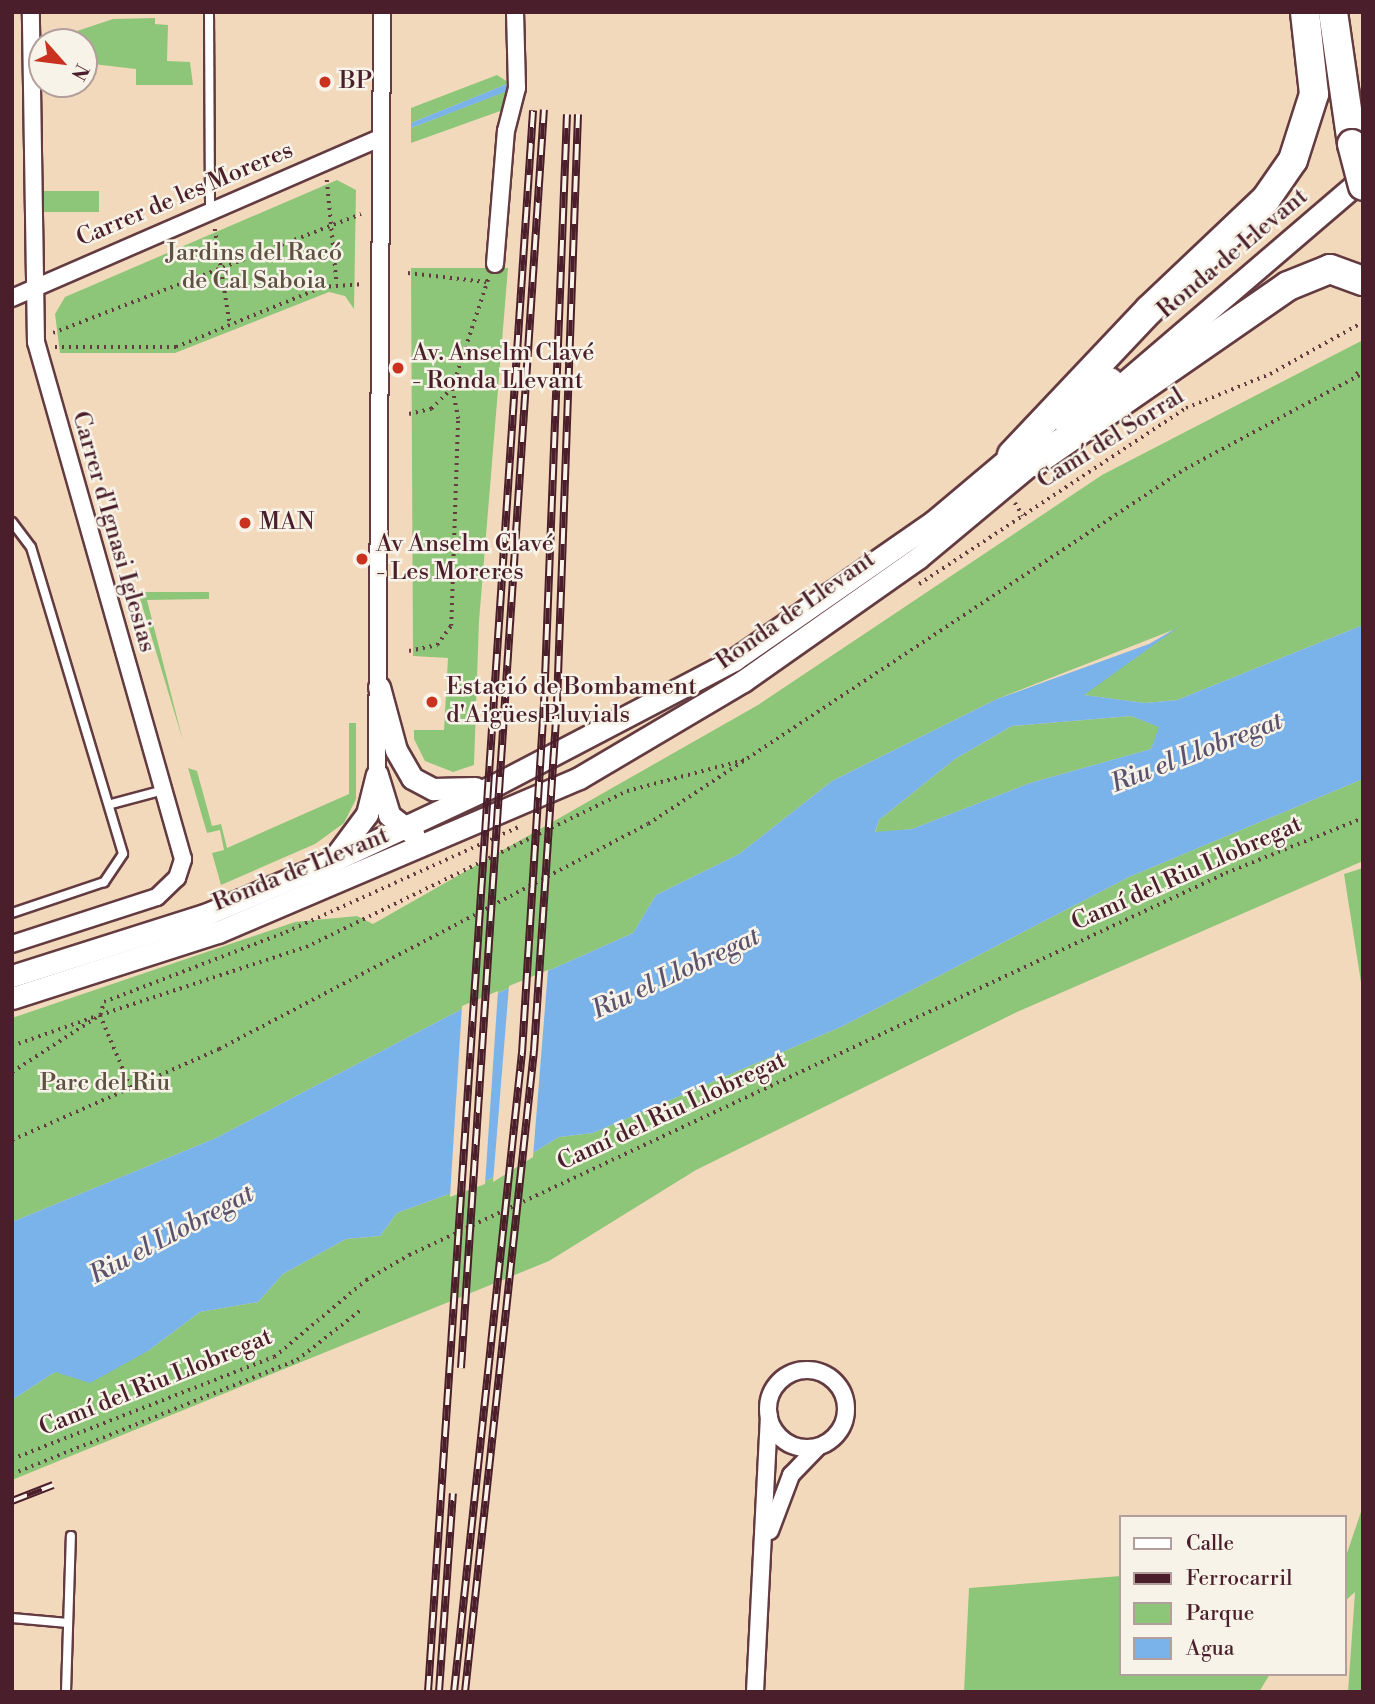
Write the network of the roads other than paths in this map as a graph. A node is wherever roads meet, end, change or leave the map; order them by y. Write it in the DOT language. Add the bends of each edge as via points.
graph roads {
  1 [pos="31,12"];
  2 [pos="209,12"];
  3 [pos="382,12"];
  4 [pos="515,12"];
  5 [pos="1305,12"];
  6 [pos="1333,12"];
  7 [pos="377,139"];
  8 [pos="1357,153"];
  9 [pos="1363,178"];
  10 [pos="1363,186"];
  11 [pos="210,206"];
  12 [pos="495,264"];
  13 [pos="1363,281"];
  14 [pos="31,290"];
  15 [pos="12,298"];
  16 [pos="1023,459"];
  17 [pos="12,522"];
  18 [pos="379,687"];
  19 [pos="377,774"];
  20 [pos="495,785"];
  21 [pos="164,790"];
  22 [pos="111,804"];
  23 [pos="402,828"];
  24 [pos="437,844"];
  25 [pos="326,864"];
  26 [pos="12,913"];
  27 [pos="12,944"];
  28 [pos="51,963"];
  29 [pos="12,971"];
  30 [pos="12,976"];
  31 [pos="12,998"];
  32 [pos="769,1416"];
  33 [pos="818,1447"];
  34 [pos="71,1536"];
  35 [pos="760,1592"];
  36 [pos="12,1618"];
  37 [pos="68,1623"];
  38 [pos="66,1692"];
  39 [pos="755,1692"];
  1 -- 14 [label="street, Carrer d'Ignasi Iglesias"];
  2 -- 11 [label="lane"];
  3 -- 7 [label="street"];
  4 -- 12 [label="street" via="517,88 506,131"];
  5 -- 16 [label="highway" via="1314,94 1293,160 1266,199 1149,310"];
  6 -- 8 [label="highway"];
  7 -- 11 [label="street, Carrer de les Moreres"];
  7 -- 18 [label="street"];
  8 -- 10 [label="highway, bridge"];
  8 -- 16 [label="main road, Ronda de Llevant"];
  9 -- 16 [label="main road, Ronda de Llevant"];
  11 -- 14 [label="street, Carrer de les Moreres"];
  13 -- 16 [label="highway" via="1330,269 1287,286"];
  14 -- 15 [label="street, Carrer de les Moreres"];
  14 -- 21 [label="street, Carrer d'Ignasi Iglesias" via="36,342"];
  16 -- 20 [label="main road, Ronda de Llevant" via="734,660"];
  16 -- 24 [label="main road, Ronda de Llevant" via="918,558 743,681 579,778"];
  17 -- 22 [label="lane" via="31,547"];
  18 -- 19 [label="street"];
  18 -- 20 [label="main road" via="396,750 412,778 441,791"];
  19 -- 23 [label="main road" via="384,806"];
  19 -- 25 [label="main road" via="359,830"];
  20 -- 23 [label="main road, Ronda de Llevant"];
  21 -- 22 [label="lane"];
  21 -- 27 [label="street, Carrer d'Ignasi Iglesias" via="183,859 171,887"];
  22 -- 26 [label="lane" via="122,854 114,875"];
  23 -- 24 [label="main road"];
  23 -- 25 [label="main road, Ronda de Llevant"];
  24 -- 31 [label="main road, Ronda de Llevant" via="218,932"];
  25 -- 28 [label="main road, Ronda de Llevant" via="207,914"];
  28 -- 29 [label="main road"];
  28 -- 30 [label="main road, Ronda de Llevant"];
  32 -- 33 [label="street" via="786,1443"];
  32 -- 33 [label="street" via="770,1396 787,1376 806,1371 825,1375 843,1394 845,1412 839,1431"];
  32 -- 35 [label="street"];
  33 -- 35 [label="street" via="781,1496"];
  34 -- 37 [label="lane"];
  35 -- 39 [label="street"];
  36 -- 37 [label="lane"];
  37 -- 38 [label="lane"];
}
